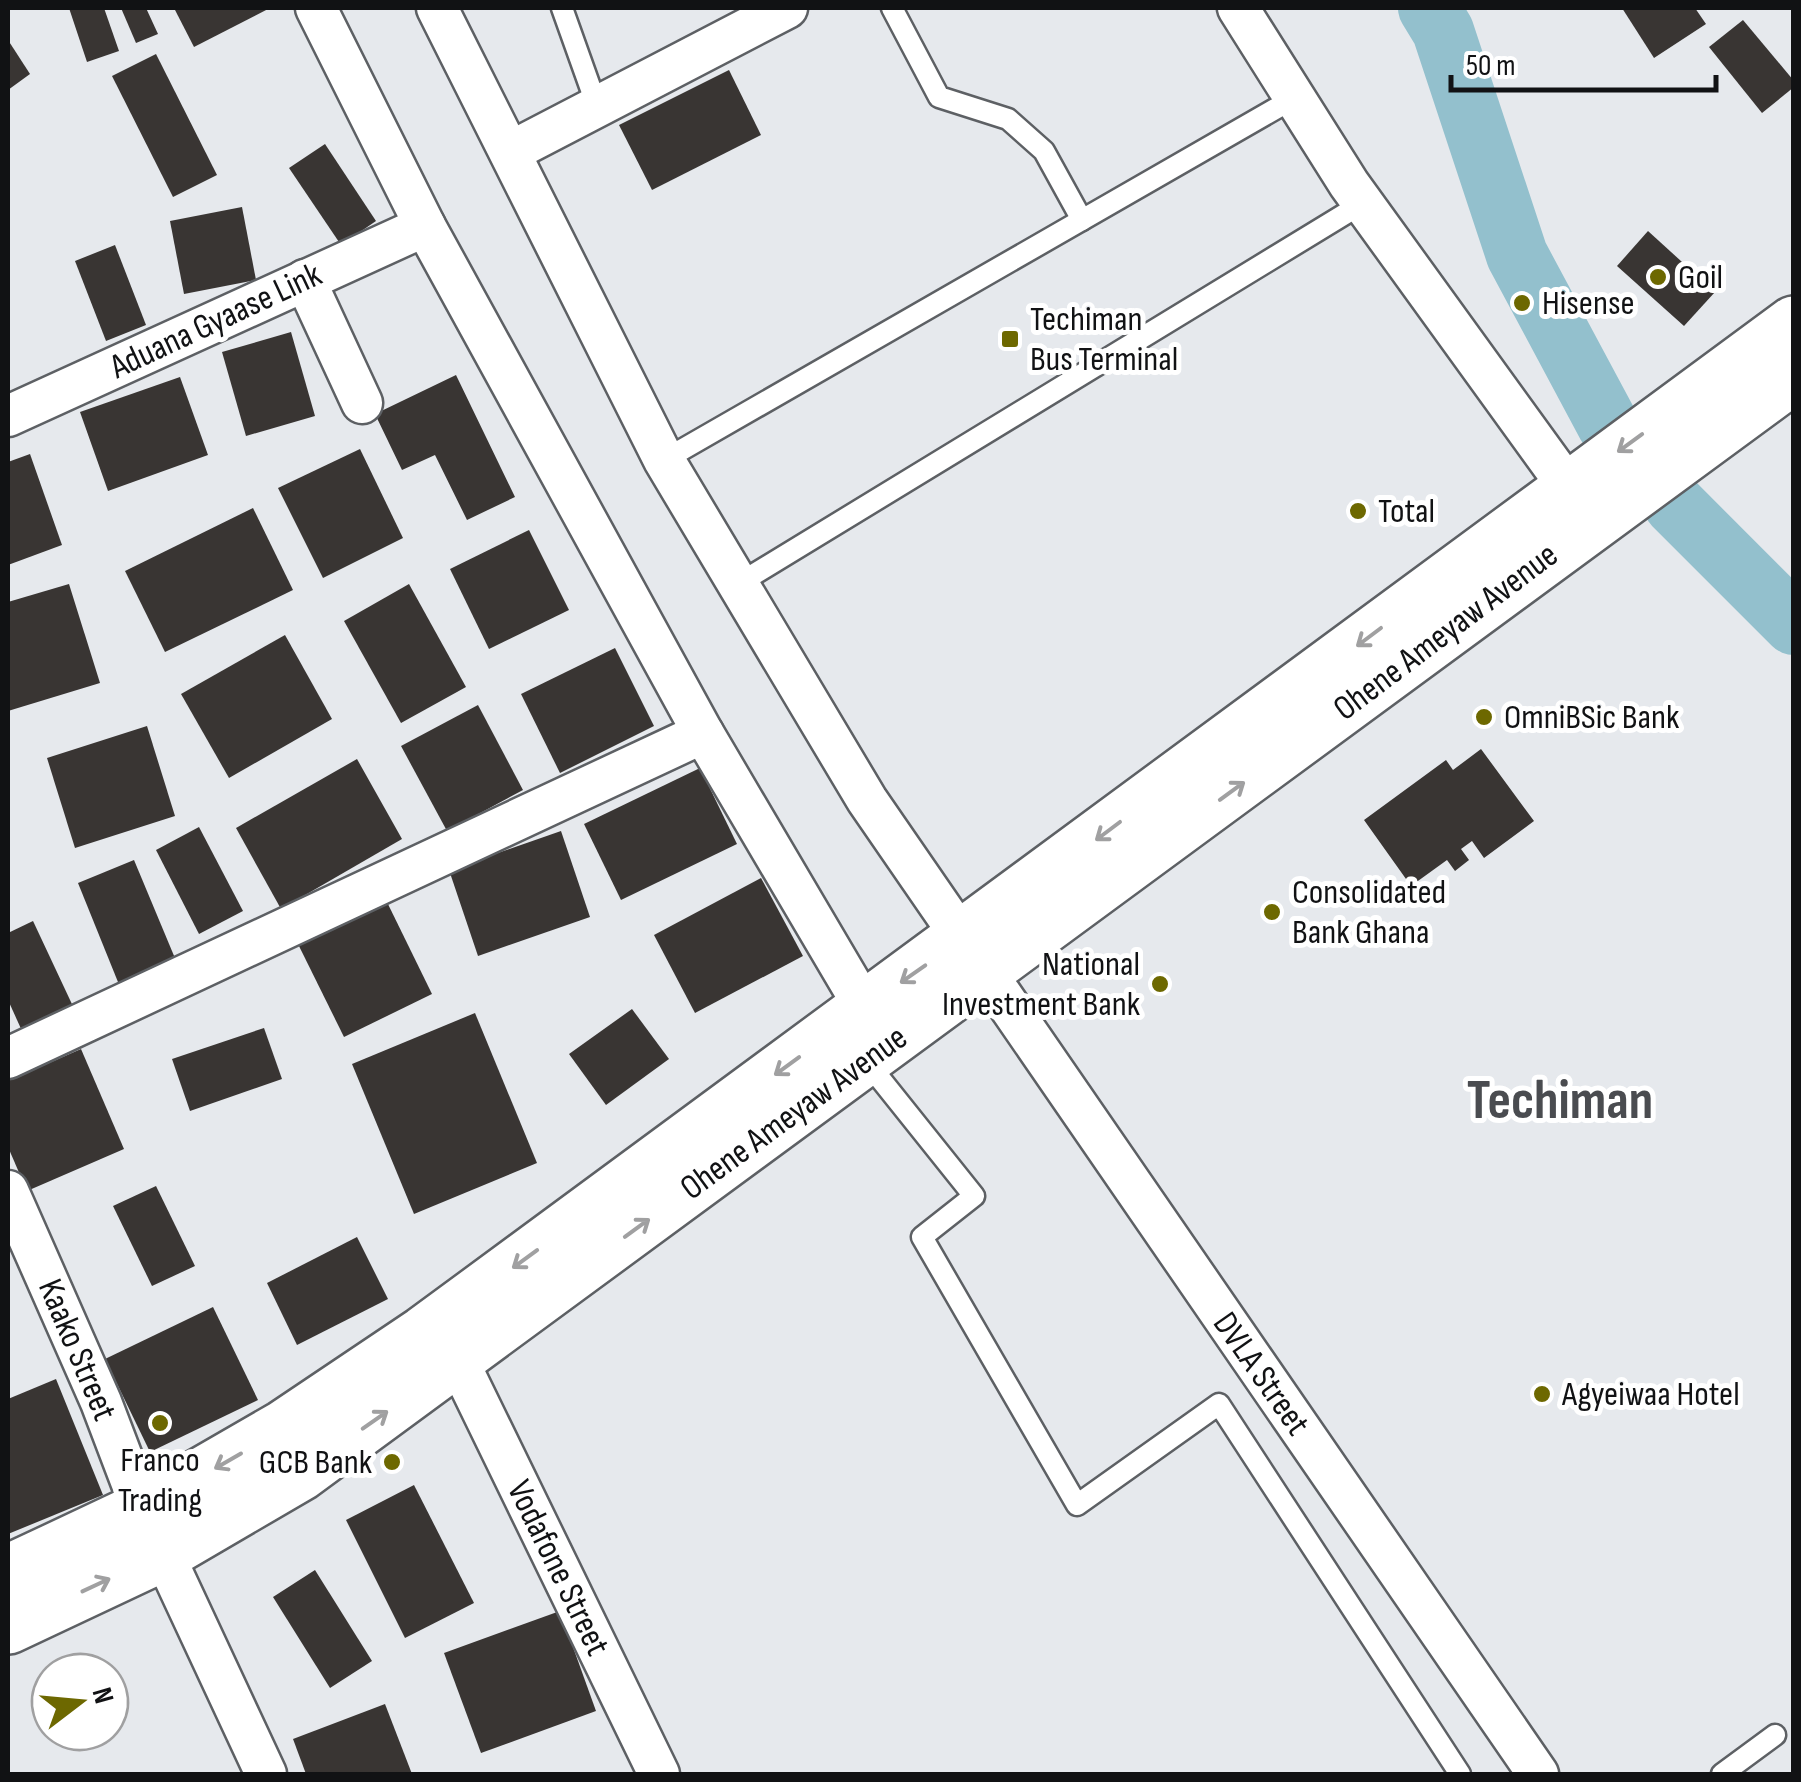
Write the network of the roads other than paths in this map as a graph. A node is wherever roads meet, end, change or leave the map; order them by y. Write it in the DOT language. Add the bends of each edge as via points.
graph roads {
  1 [pos="316,8"];
  2 [pos="437,8"];
  3 [pos="562,8"];
  4 [pos="787,8"];
  5 [pos="892,8"];
  6 [pos="1238,8"];
  7 [pos="1296,97"];
  8 [pos="598,109"];
  9 [pos="510,152"];
  10 [pos="1363,203"];
  11 [pos="1082,220"];
  12 [pos="425,226"];
  13 [pos="305,280"];
  14 [pos="1794,324"];
  15 [pos="1794,375"];
  16 [pos="362,403"];
  17 [pos="8,416"];
  18 [pos="1699,418"];
  19 [pos="664,460"];
  20 [pos="1570,488"];
  21 [pos="1480,580"];
  22 [pos="738,584"];
  23 [pos="703,732"];
  24 [pos="973,957"];
  25 [pos="866,1034"];
  26 [pos="8,1058"];
  27 [pos="8,1191"];
  28 [pos="458,1361"];
  29 [pos="153,1531"];
  30 [pos="8,1573"];
  31 [pos="8,1626"];
  32 [pos="1774,1736"];
  33 [pos="266,1774"];
  34 [pos="658,1774"];
  35 [pos="1460,1774"];
  36 [pos="1538,1774"];
  37 [pos="1722,1774"];
  1 -- 12 [label="street"];
  2 -- 9 [label="street, DVLA Street"];
  3 -- 8 [label="lane"];
  4 -- 8 [label="street"];
  5 -- 11 [label="lane" via="939,98 1008,119 1044,151"];
  6 -- 7 [label="street"];
  7 -- 10 [label="street"];
  7 -- 11 [label="lane"];
  8 -- 9 [label="street"];
  9 -- 19 [label="street, DVLA Street"];
  10 -- 20 [label="street"];
  10 -- 22 [label="lane"];
  11 -- 19 [label="lane"];
  12 -- 13 [label="street, Aduana Gyaase Link"];
  12 -- 23 [label="street"];
  13 -- 16 [label="street"];
  13 -- 17 [label="street, Aduana Gyaase Link"];
  14 -- 18 [label="highway, Ohene Ameyaw Avenue"];
  15 -- 18 [label="highway, Ohene Ameyaw Avenue"];
  18 -- 20 [label="highway, Ohene Ameyaw Avenue, one-way"];
  18 -- 21 [label="highway, Ohene Ameyaw Avenue"];
  19 -- 22 [label="street, DVLA Street"];
  20 -- 21 [label="highway, Ohene Ameyaw Avenue"];
  21 -- 24 [label="highway, Ohene Ameyaw Avenue"];
  22 -- 24 [label="street, DVLA Street" via="867,800"];
  23 -- 25 [label="street"];
  23 -- 26 [label="street"];
  24 -- 25 [label="highway, Ohene Ameyaw Avenue"];
  24 -- 36 [label="street, DVLA Street"];
  28 -- 25 [label="highway, Ohene Ameyaw Avenue, one-way"];
  25 -- 29 [label="highway, Ohene Ameyaw Avenue, one-way" via="284,1428"];
  25 -- 35 [label="lane" via="974,1196 922,1237 1077,1505 1220,1404"];
  27 -- 29 [label="street, Kaako Street"];
  29 -- 28 [label="highway, Ohene Ameyaw Avenue, one-way" via="300,1473"];
  28 -- 34 [label="street, Vodafone Street"];
  29 -- 30 [label="highway, Ohene Ameyaw Avenue"];
  31 -- 29 [label="highway, Ohene Ameyaw Avenue, one-way"];
  29 -- 33 [label="street, Kaako Street"];
  32 -- 37 [label="lane"];
}
